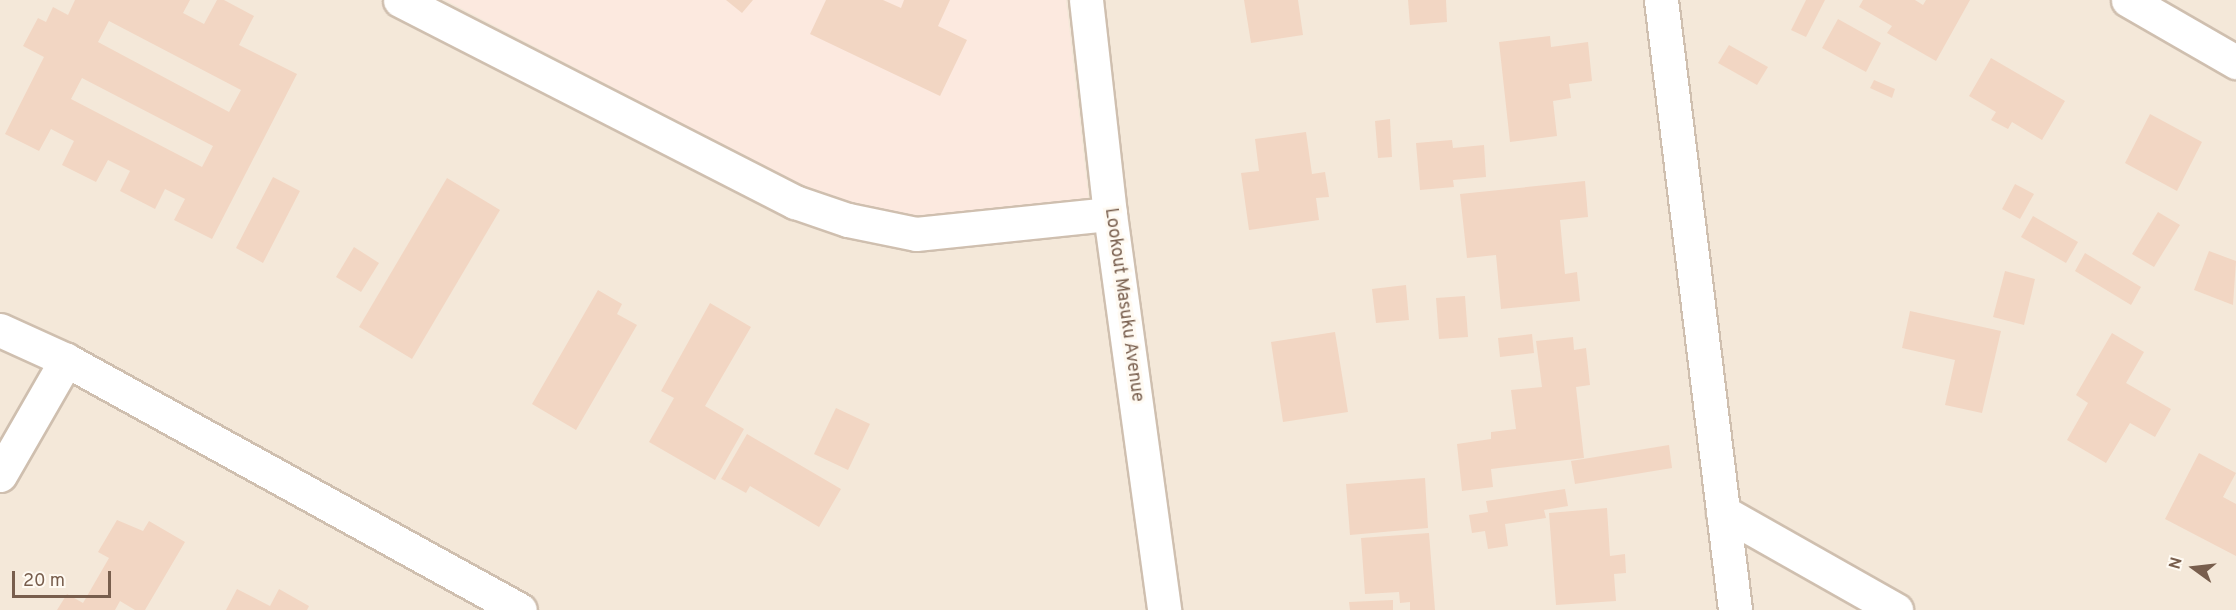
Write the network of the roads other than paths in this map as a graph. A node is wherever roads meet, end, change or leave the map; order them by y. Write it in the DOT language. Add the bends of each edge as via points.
graph roads {
  1 [pos="1086,0"];
  2 [pos="1661,0"];
  3 [pos="2128,0"];
  4 [pos="408,2"];
  5 [pos="2236,62"];
  6 [pos="1110,214"];
  7 [pos="0,330"];
  8 [pos="66,360"];
  9 [pos="0,475"];
  10 [pos="1723,512"];
  11 [pos="520,610"];
  12 [pos="1164,610"];
  13 [pos="1735,610"];
  14 [pos="1896,610"];
  1 -- 6 [label="street, Lookout Masuku Avenue"];
  2 -- 10 [label="street"];
  3 -- 5 [label="street"];
  4 -- 6 [label="street" via="795,202 848,220 916,234"];
  6 -- 12 [label="street, Lookout Masuku Avenue"];
  7 -- 8 [label="street"];
  8 -- 9 [label="street"];
  8 -- 11 [label="street"];
  10 -- 13 [label="street"];
  10 -- 14 [label="street"];
}
